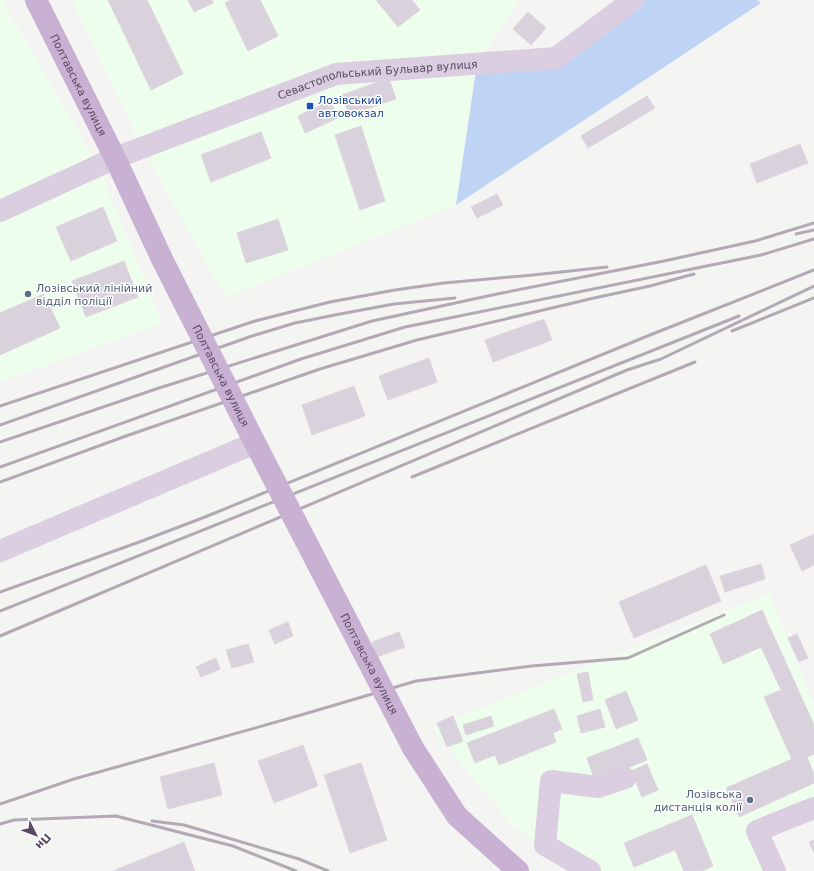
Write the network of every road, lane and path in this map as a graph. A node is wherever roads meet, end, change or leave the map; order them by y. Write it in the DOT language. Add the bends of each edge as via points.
graph roads {
  1 [pos="36,0"];
  2 [pos="633,0"];
  3 [pos="115,158"];
  4 [pos="0,211"];
  5 [pos="255,443"];
  6 [pos="0,550"];
  7 [pos="625,778"];
  8 [pos="814,808"];
  9 [pos="518,871"];
  10 [pos="590,871"];
  11 [pos="775,871"];
  1 -- 3 [label="main road, Полтавська вулиця"];
  2 -- 3 [label="street, Севастопольський Бульвар вулиця" via="556,58 336,74"];
  3 -- 4 [label="street, Севастопольський Бульвар вулиця"];
  3 -- 5 [label="main road, Полтавська вулиця, bridge" via="161,257"];
  5 -- 6 [label="street"];
  5 -- 9 [label="main road, Полтавська вулиця, bridge" via="413,748 458,816"];
  7 -- 10 [label="street" via="598,787 551,781 545,845"];
  8 -- 11 [label="street" via="757,831"];
}
